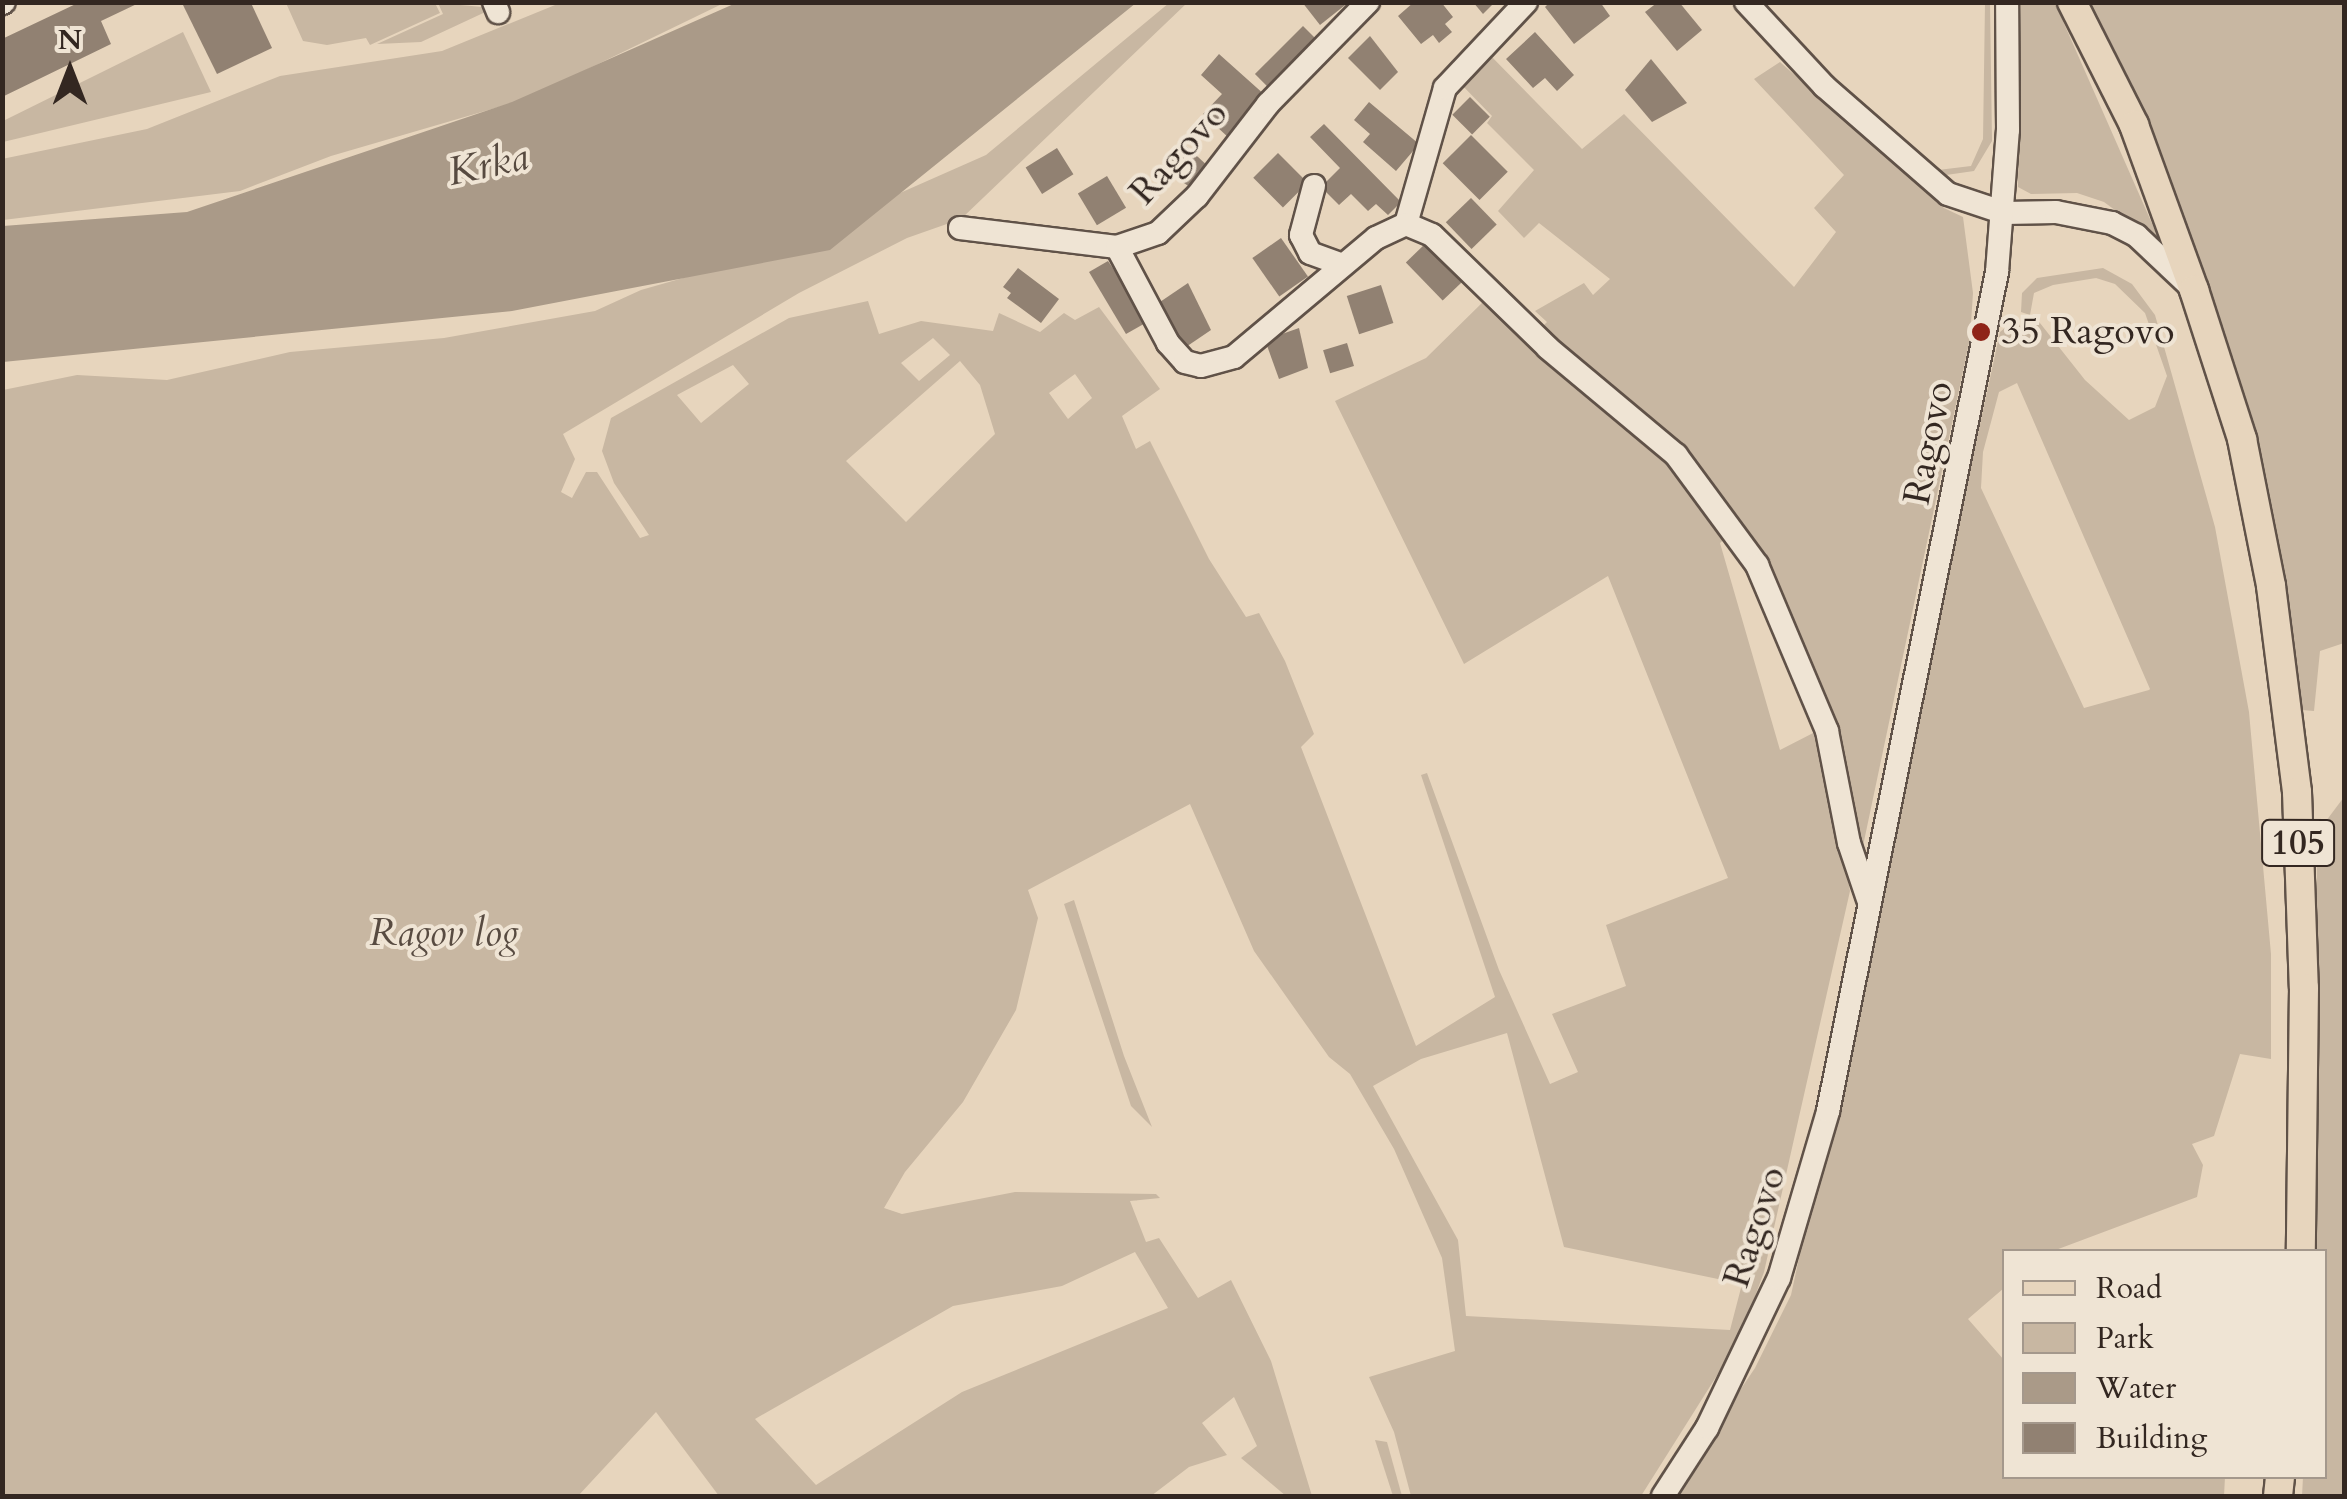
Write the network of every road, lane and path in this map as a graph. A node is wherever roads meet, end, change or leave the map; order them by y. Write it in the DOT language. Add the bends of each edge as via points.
graph roads {
  1 [pos="1368,2"];
  2 [pos="1526,2"];
  3 [pos="1746,2"];
  4 [pos="2007,2"];
  5 [pos="2072,2"];
  6 [pos="1314,186"];
  7 [pos="2005,213"];
  8 [pos="1406,224"];
  9 [pos="960,228"];
  10 [pos="1117,247"];
  11 [pos="1341,264"];
  12 [pos="2194,290"];
  13 [pos="1868,899"];
  14 [pos="2300,1249"];
  15 [pos="1663,1496"];
  1 -- 10 [label="street, Ragovo" via="1268,104 1197,196 1158,233"];
  2 -- 8 [label="street" via="1444,88"];
  3 -- 7 [label="street" via="1824,86 1948,194"];
  4 -- 7 [label="street, Ragovo"];
  5 -- 12 [label="main road, 105" via="2134,126"];
  6 -- 11 [label="street" via="1302,235 1310,253"];
  7 -- 12 [label="street" via="2056,212 2112,223 2137,236"];
  7 -- 13 [label="street, Ragovo" via="1974,394"];
  8 -- 11 [label="street, Ragovo"];
  8 -- 13 [label="street, Ragovo" via="1432,235 1548,348 1676,455 1757,565 1827,731 1849,843"];
  9 -- 10 [label="street, Ragovo"];
  10 -- 11 [label="street, Ragovo" via="1168,343 1185,362 1201,366 1234,357"];
  12 -- 14 [label="main road, 105" via="2242,438 2293,733 2304,988"];
  13 -- 15 [label="street, Ragovo" via="1828,1111 1779,1278 1707,1428"];
}
